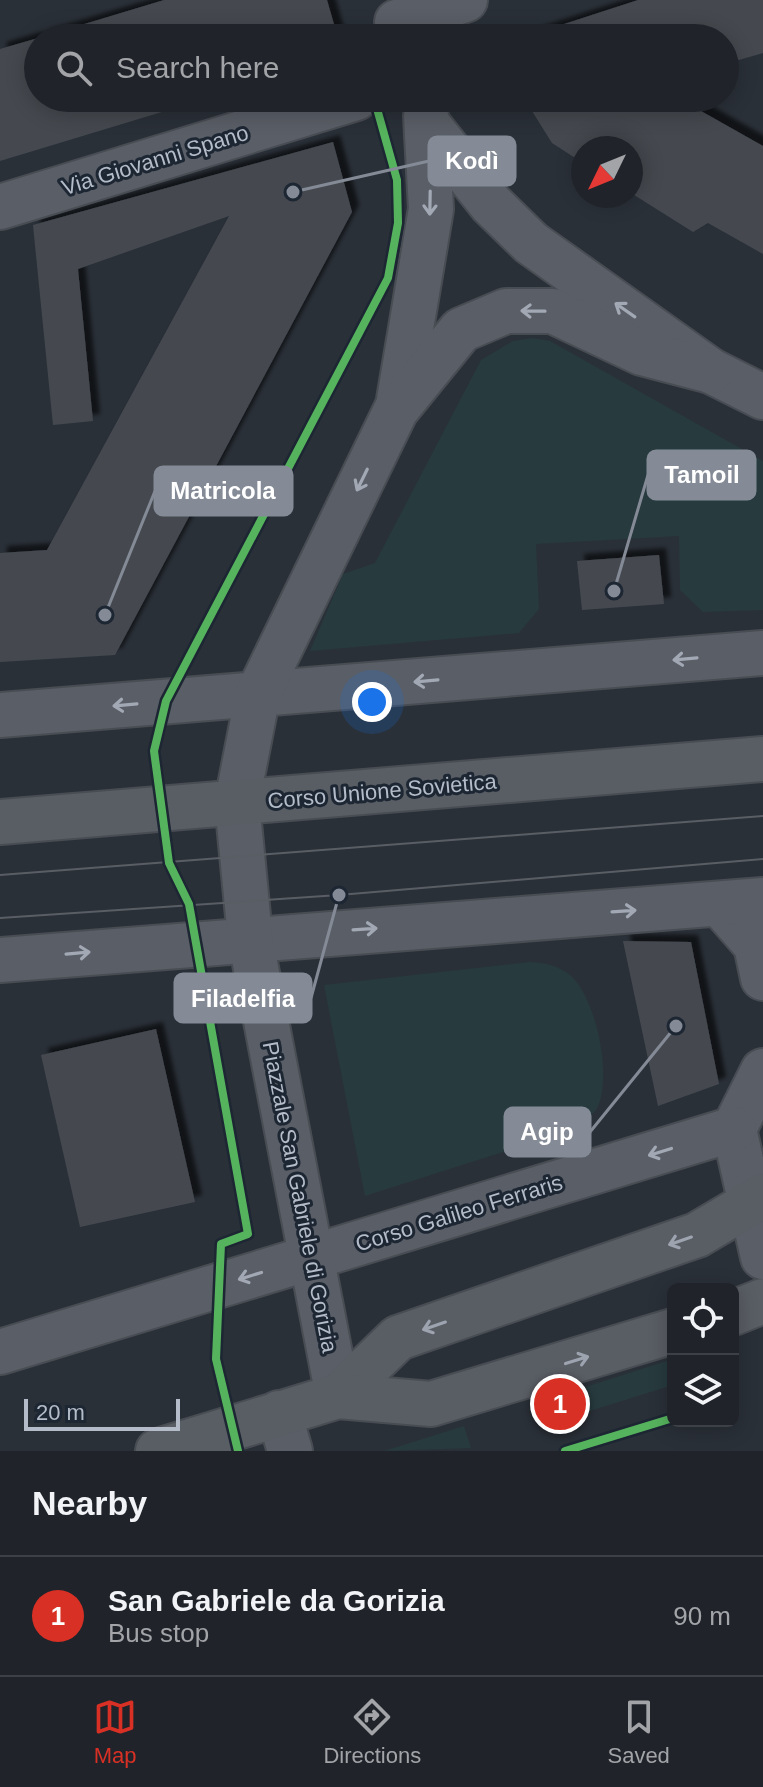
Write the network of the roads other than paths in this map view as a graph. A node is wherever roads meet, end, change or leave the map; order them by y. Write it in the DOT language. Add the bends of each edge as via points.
graph roads {
  1 [pos="465,0"];
  2 [pos="397,20"];
  3 [pos="310,112"];
  4 [pos="424,112"];
  5 [pos="0,207"];
  6 [pos="711,371"];
  7 [pos="763,397"];
  8 [pos="396,410"];
  9 [pos="763,653"];
  10 [pos="258,694"];
  11 [pos="0,715"];
  12 [pos="763,759"];
  13 [pos="237,802"];
  14 [pos="0,822"];
  15 [pos="763,900"];
  16 [pos="720,904"];
  17 [pos="250,937"];
  18 [pos="0,960"];
  19 [pos="763,978"];
  20 [pos="763,1071"];
  21 [pos="734,1129"];
  22 [pos="756,1202"];
  23 [pos="763,1257"];
  24 [pos="311,1258"];
  25 [pos="763,1301"];
  26 [pos="739,1311"];
  27 [pos="667,1333"];
  28 [pos="0,1352"];
  29 [pos="338,1396"];
  30 [pos="284,1432"];
  31 [pos="158,1451"];
  1 -- 2 [label="street"];
  3 -- 5 [label="street, Via Giovanni Spano"];
  6 -- 4 [label="street, Piazzale San Gabriele di Gorizia, one-way" via="531,243 491,204"];
  4 -- 8 [label="street, Piazzale San Gabriele di Gorizia, one-way" via="431,209"];
  6 -- 7 [label="street, Piazzale San Gabriele di Gorizia"];
  6 -- 8 [label="street, Piazzale San Gabriele di Gorizia, one-way" via="642,353 553,311 506,311 461,330"];
  8 -- 10 [label="street, Piazzale San Gabriele di Gorizia, one-way"];
  9 -- 10 [label="street, one-way"];
  10 -- 11 [label="street, one-way"];
  10 -- 13 [label="street, Piazzale San Gabriele di Gorizia"];
  12 -- 13 [label="main road, Corso Unione Sovietica"];
  13 -- 14 [label="main road, Corso Unione Sovietica"];
  13 -- 17 [label="street, Piazzale San Gabriele di Gorizia"];
  15 -- 16 [label="street"];
  17 -- 16 [label="street, one-way"];
  16 -- 19 [label="street" via="756,945"];
  18 -- 17 [label="street, one-way"];
  17 -- 24 [label="street, Piazzale San Gabriele di Gorizia"];
  20 -- 21 [label="street"];
  21 -- 22 [label="street"];
  21 -- 24 [label="street, Corso Galileo Ferraris, one-way"];
  22 -- 23 [label="street"];
  22 -- 29 [label="main road, Piazzale San Gabriele di Gorizia, one-way" via="697,1235 398,1338"];
  24 -- 28 [label="street, Corso Galileo Ferraris, one-way"];
  24 -- 29 [label="street, Piazzale San Gabriele di Gorizia"];
  25 -- 26 [label="main road"];
  29 -- 27 [label="main road, one-way" via="431,1404"];
  29 -- 30 [label="main road"];
  30 -- 31 [label="main road"];
}
